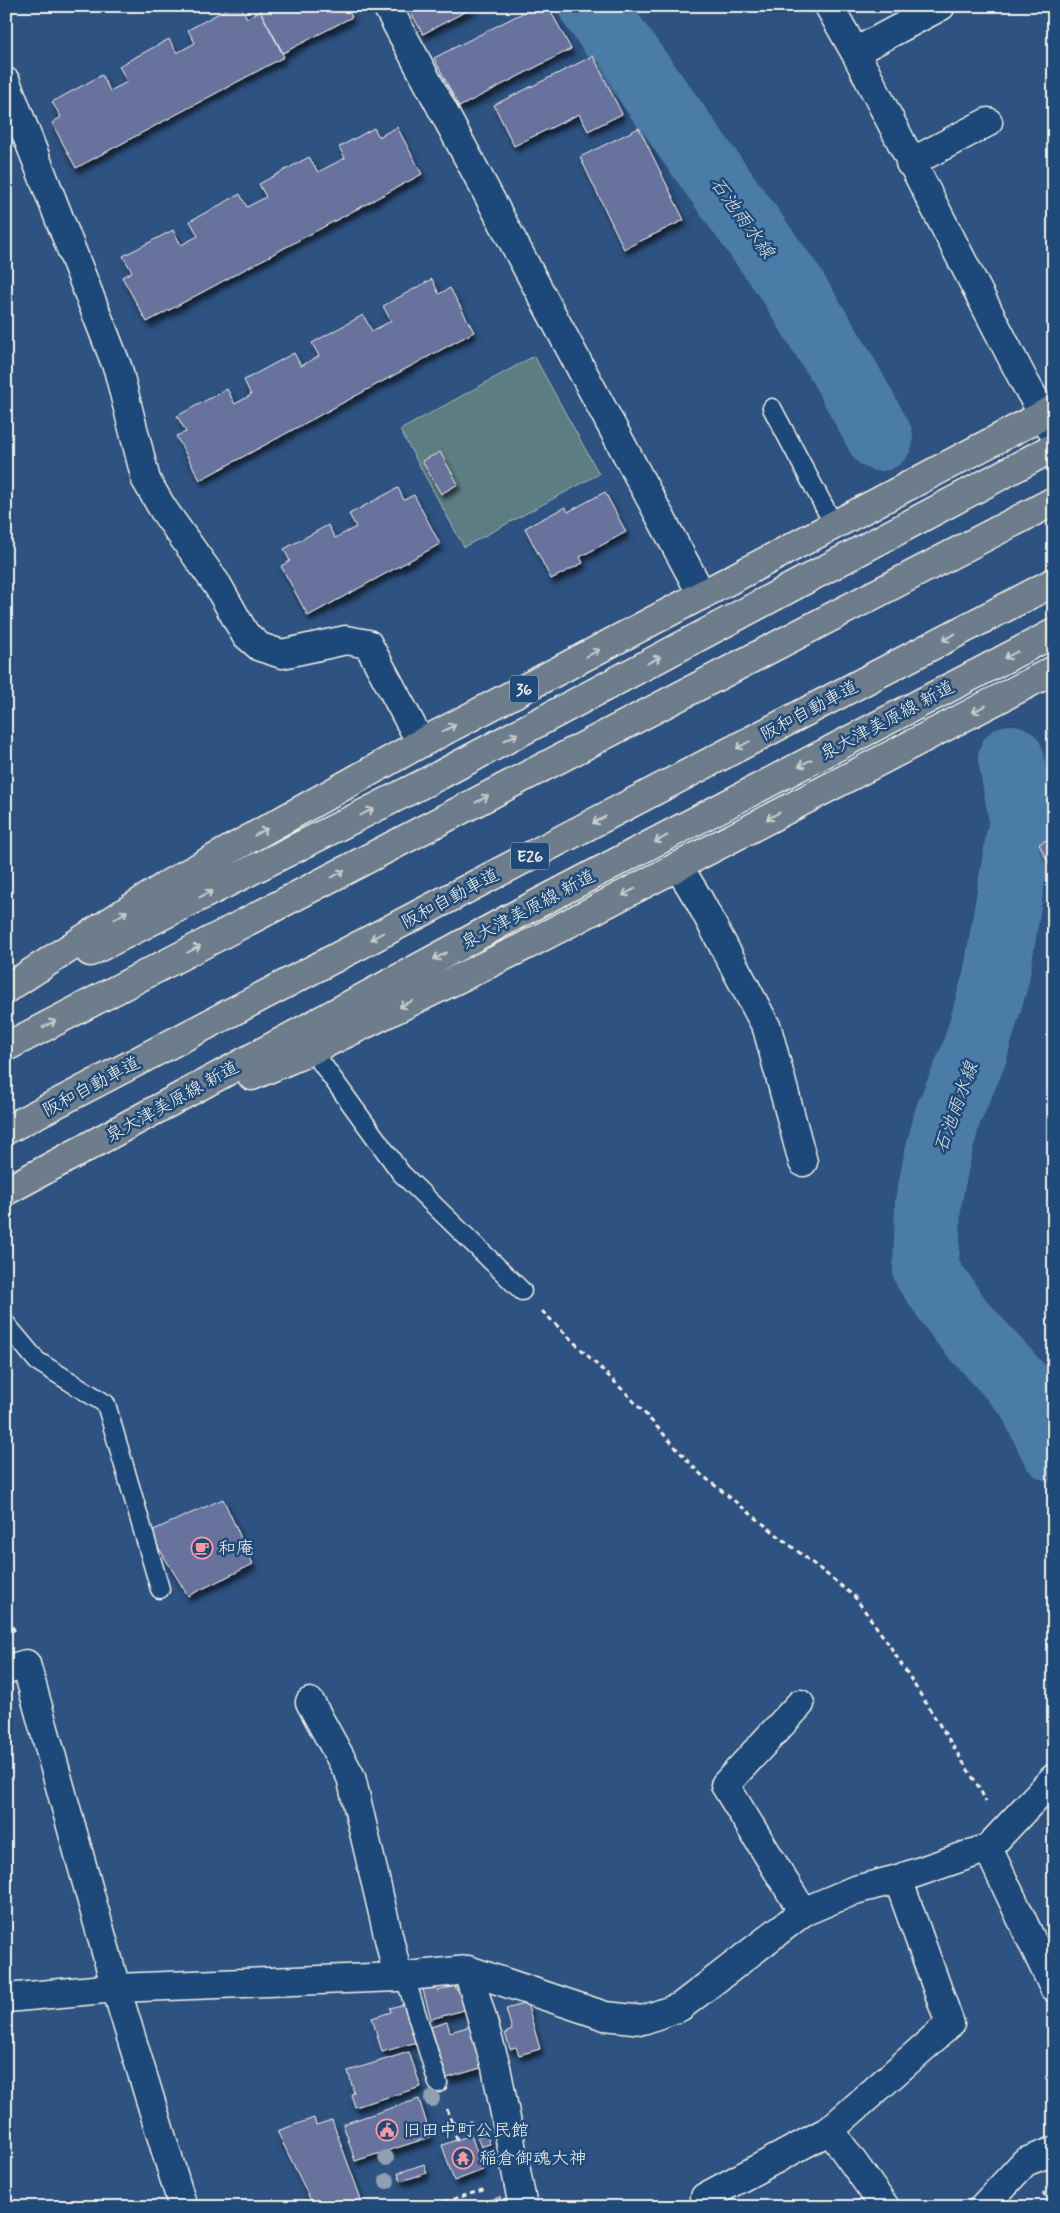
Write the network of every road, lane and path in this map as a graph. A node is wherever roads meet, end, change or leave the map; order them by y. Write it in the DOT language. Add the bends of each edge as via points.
graph roads {
  1 [pos="387,6"];
  2 [pos="829,6"];
  3 [pos="940,6"];
  4 [pos="855,52"];
  5 [pos="6,82"];
  6 [pos="988,122"];
  7 [pos="910,163"];
  8 [pos="772,408"];
  9 [pos="1050,419"];
  10 [pos="1054,447"];
  11 [pos="1054,501"];
  12 [pos="834,525"];
  13 [pos="1054,582"];
  14 [pos="702,595"];
  15 [pos="1054,633"];
  16 [pos="1054,670"];
  17 [pos="421,743"];
  18 [pos="678,866"];
  19 [pos="6,989"];
  20 [pos="6,994"];
  21 [pos="6,1047"];
  22 [pos="312,1050"];
  23 [pos="6,1130"];
  24 [pos="90,1146"];
  25 [pos="802,1162"];
  26 [pos="6,1191"];
  27 [pos="522,1291"];
  28 [pos="6,1324"];
  29 [pos="160,1589"];
  30 [pos="6,1670"];
  31 [pos="310,1702"];
  32 [pos="800,1704"];
  33 [pos="1054,1778"];
  34 [pos="994,1841"];
  35 [pos="898,1879"];
  36 [pos="803,1912"];
  37 [pos="468,1970"];
  38 [pos="402,1977"];
  39 [pos="116,1988"];
  40 [pos="1054,1988"];
  41 [pos="6,1998"];
  42 [pos="438,2083"];
  43 [pos="476,2122"];
  44 [pos="451,2123"];
  45 [pos="830,2130"];
  46 [pos="1054,2151"];
  47 [pos="517,2179"];
  48 [pos="182,2207"];
  49 [pos="427,2207"];
  50 [pos="523,2207"];
  51 [pos="710,2207"];
  52 [pos="886,2207"];
  53 [pos="983,2207"];
  1 -- 14 [label="street"];
  2 -- 4 [label="street"];
  3 -- 4 [label="street"];
  4 -- 7 [label="street"];
  5 -- 17 [label="street" via="118,369 146,480 163,509 218,586 245,634 260,646 282,654 346,640 368,644"];
  6 -- 7 [label="street"];
  7 -- 9 [label="street" via="1024,382"];
  8 -- 12 [label="lane"];
  9 -- 12 [label="main road, 36"];
  20 -- 10 [label="main road, 36, one-way" via="440,775"];
  21 -- 11 [label="main road, one-way"];
  12 -- 14 [label="main road, 36"];
  13 -- 23 [label="main road, 阪和自動車道 / E26, one-way"];
  17 -- 14 [label="main road, 36, one-way"];
  15 -- 24 [label="main road, 泉大津美原線 新道, one-way" via="514,916"];
  16 -- 18 [label="main road, one-way"];
  19 -- 17 [label="main road, 36, one-way" via="170,882"];
  18 -- 22 [label="main road, one-way" via="525,946"];
  18 -- 25 [label="street" via="767,1028"];
  22 -- 24 [label="main road"];
  22 -- 27 [label="lane" via="401,1173"];
  24 -- 26 [label="main road, 泉大津美原線 新道"];
  27 -- 34 [label="path" via="628,1395 698,1472 854,1596 888,1643 980,1788"];
  28 -- 29 [label="lane" via="37,1361 106,1404"];
  30 -- 39 [label="street" via="26,1664"];
  31 -- 38 [label="street" via="351,1777"];
  32 -- 36 [label="street" via="725,1785"];
  33 -- 34 [label="street"];
  34 -- 35 [label="street"];
  34 -- 40 [label="street"];
  35 -- 36 [label="street" via="855,1890"];
  35 -- 45 [label="street" via="950,2024"];
  36 -- 37 [label="street" via="680,2007 643,2020 605,2016"];
  37 -- 38 [label="street"];
  37 -- 47 [label="street" via="496,2067"];
  38 -- 39 [label="street"];
  38 -- 42 [label="lane"];
  39 -- 41 [label="street"];
  39 -- 48 [label="street"];
  43 -- 44 [label="path"];
  45 -- 51 [label="street" via="706,2197"];
  45 -- 52 [label="street"];
  46 -- 53 [label="street" via="1025,2162"];
  47 -- 49 [label="path"];
  47 -- 50 [label="street"];
}
